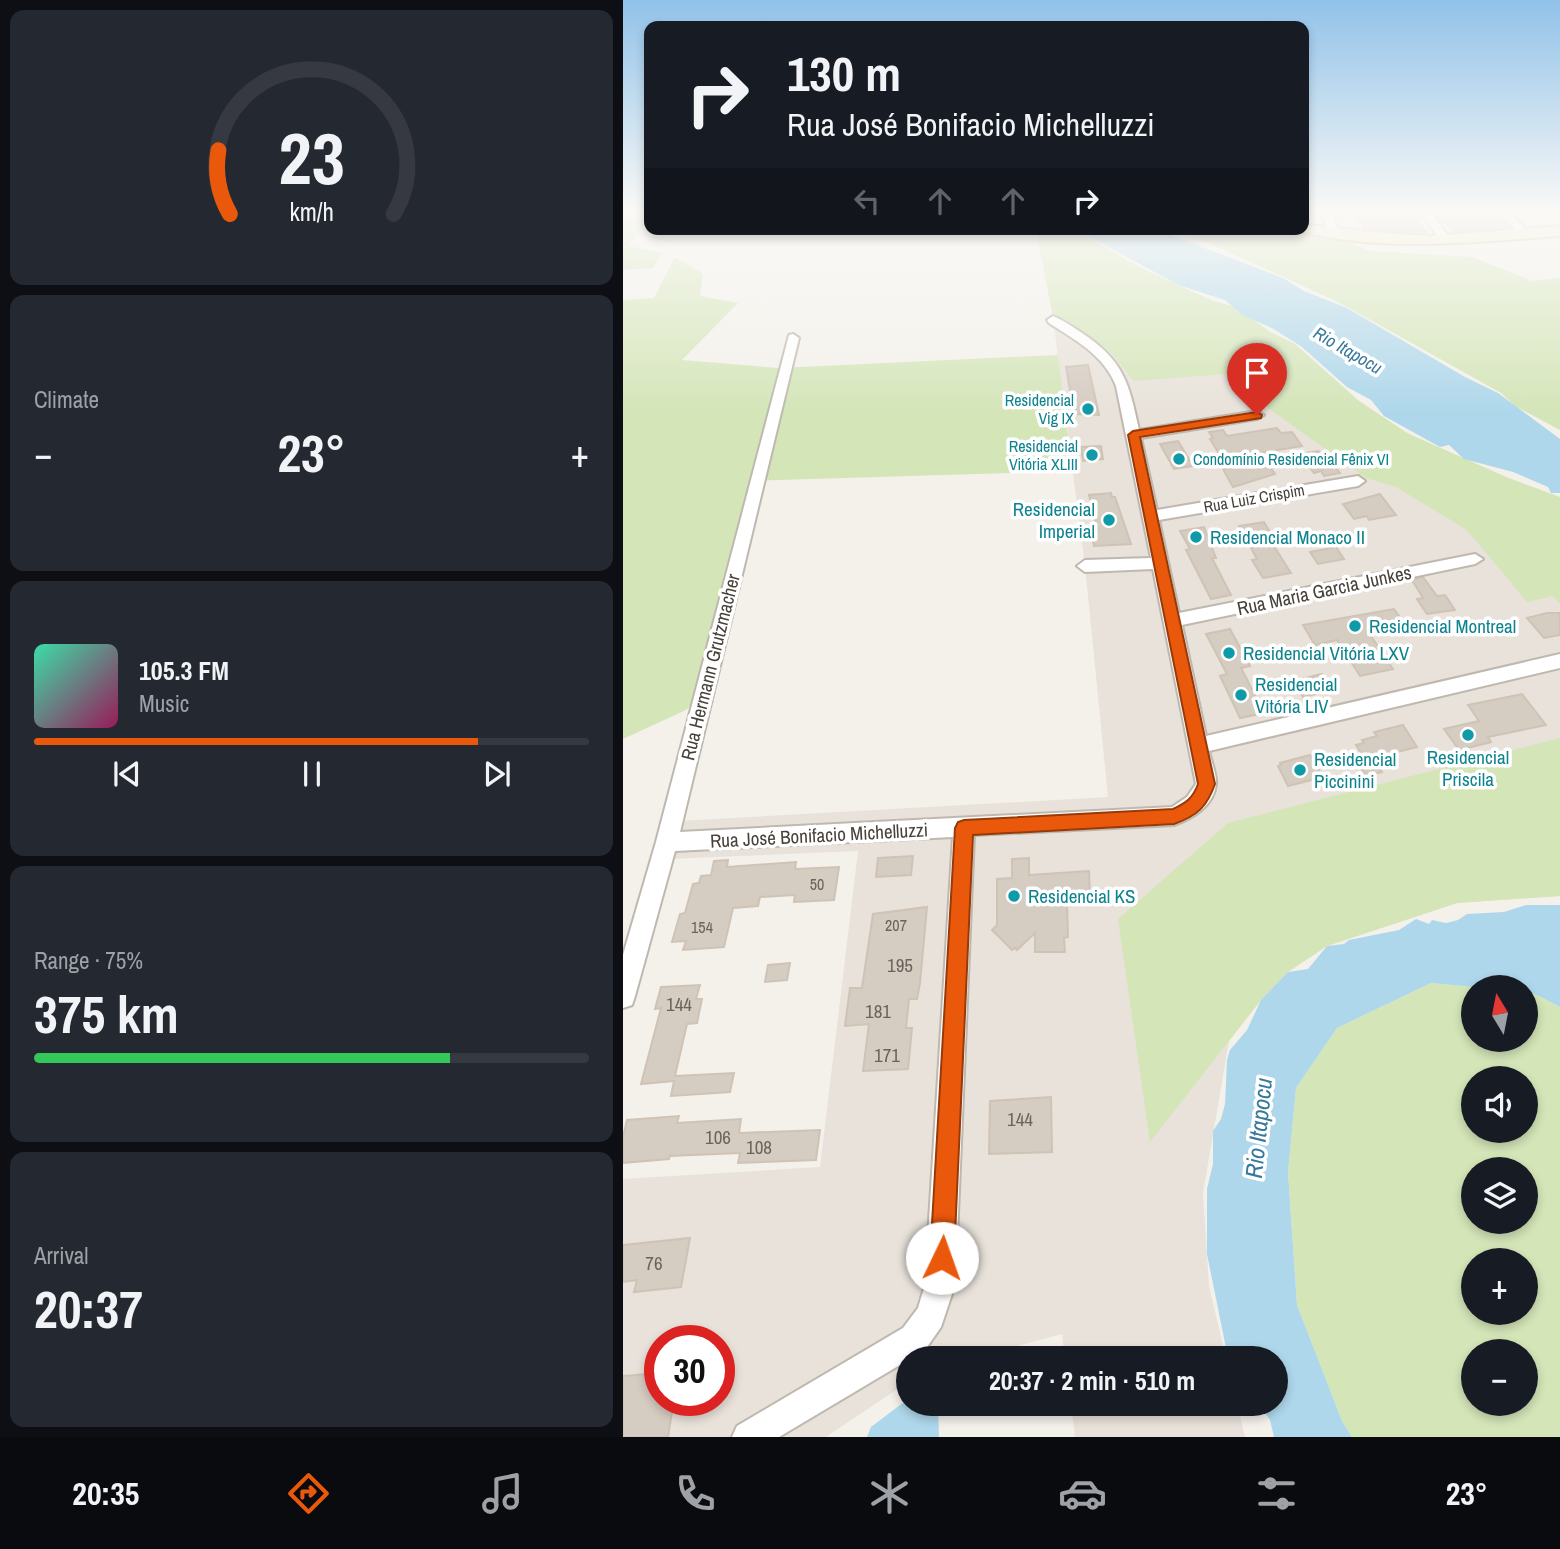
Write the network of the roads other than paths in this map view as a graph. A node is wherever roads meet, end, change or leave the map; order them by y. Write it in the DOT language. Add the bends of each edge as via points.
graph roads {
  1 [pos="1053,320"];
  2 [pos="793,338"];
  3 [pos="1257,415"];
  4 [pos="1133,435"];
  5 [pos="1358,481"];
  6 [pos="1151,516"];
  7 [pos="1475,559"];
  8 [pos="1160,563"];
  9 [pos="1085,566"];
  10 [pos="1172,621"];
  11 [pos="1560,661"];
  12 [pos="1198,746"];
  13 [pos="1206,784"];
  14 [pos="964,828"];
  15 [pos="667,842"];
  16 [pos="623,996"];
  17 [pos="748,1437"];
  1 -- 4 [label="street" via="1115,367"];
  2 -- 15 [label="street, Rua Hermann Grutzmacher"];
  3 -- 4 [label="street"];
  4 -- 6 [label="street"];
  5 -- 6 [label="street, Rua Luiz Crispim"];
  6 -- 8 [label="street"];
  7 -- 10 [label="street, Rua Maria Garcia Junkes"];
  8 -- 9 [label="street"];
  8 -- 10 [label="street"];
  10 -- 12 [label="street"];
  11 -- 12 [label="street"];
  12 -- 13 [label="street"];
  13 -- 14 [label="street, Rua José Bonifacio Michelluzzi" via="1202,798 1192,808 1174,816"];
  14 -- 15 [label="street, Rua José Bonifacio Michelluzzi"];
  14 -- 17 [label="street" via="940,1285 930,1316 914,1339 887,1357"];
  15 -- 16 [label="street, Rua Hermann Grutzmacher"];
}
